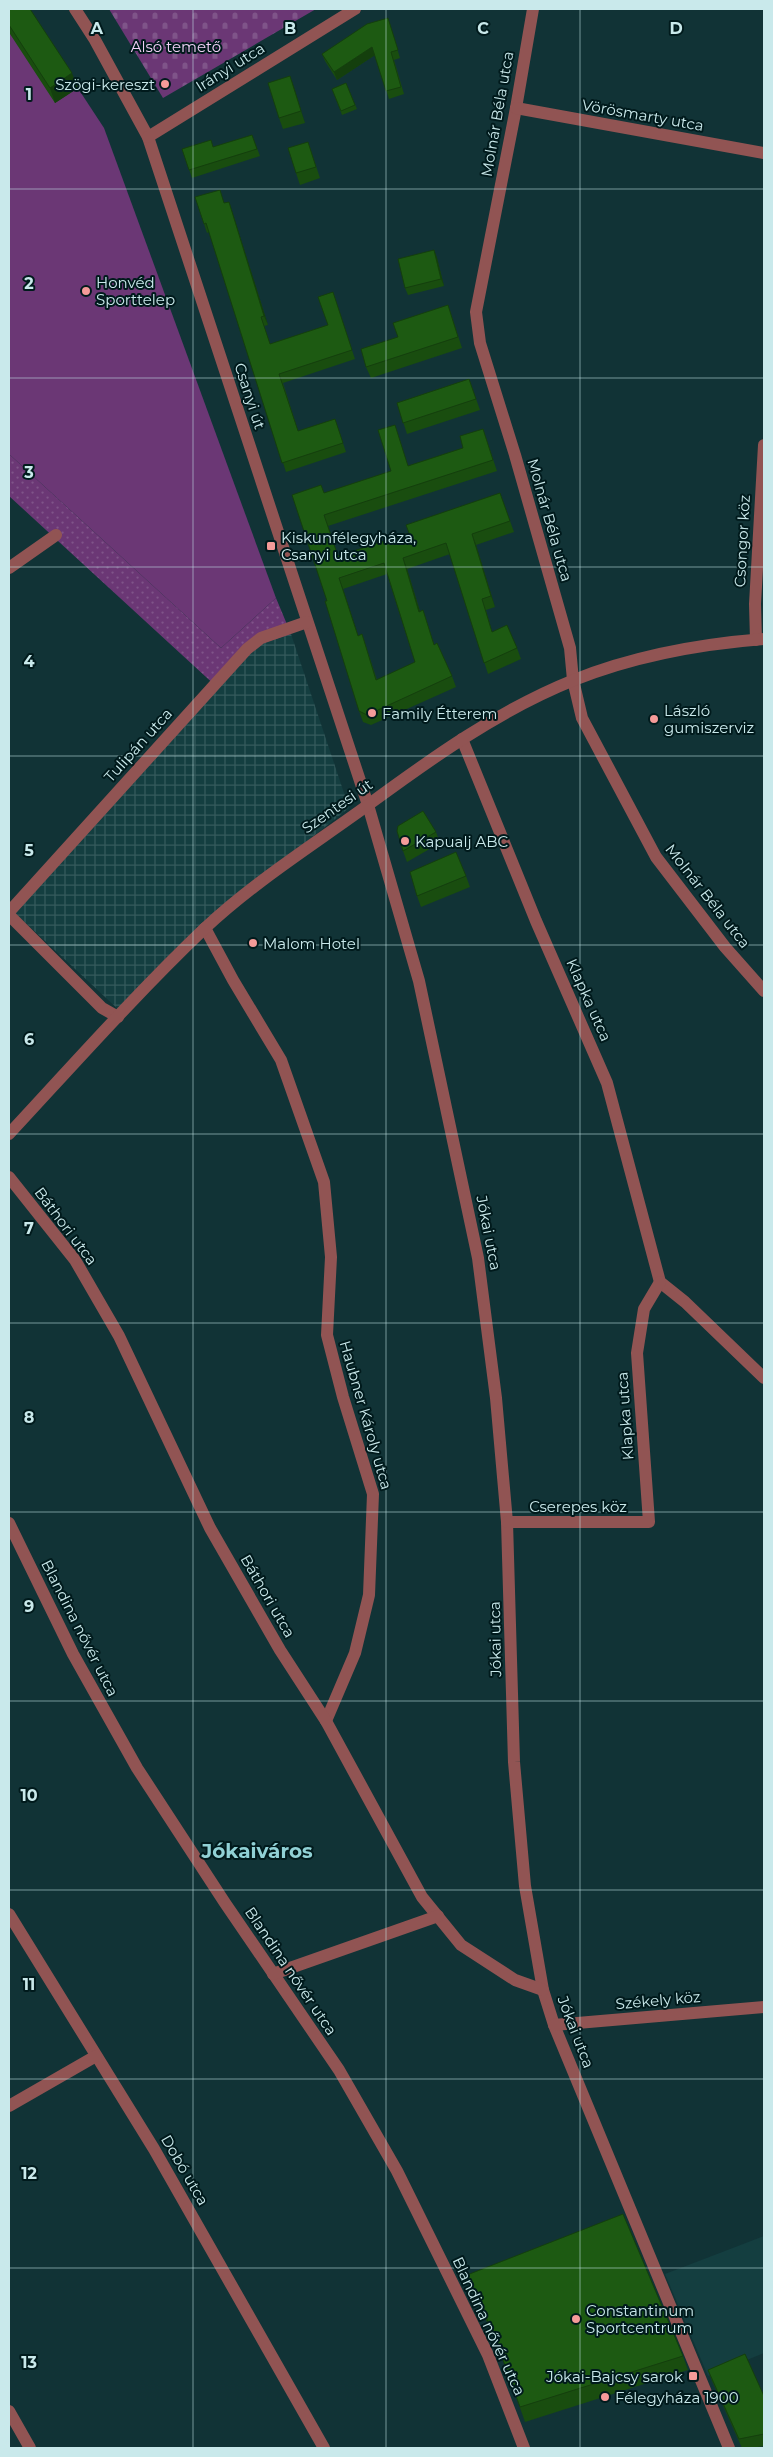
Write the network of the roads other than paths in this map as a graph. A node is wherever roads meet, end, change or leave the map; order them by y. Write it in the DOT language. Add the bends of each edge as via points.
graph roads {
  1 [pos="75,9"];
  2 [pos="355,9"];
  3 [pos="533,9"];
  4 [pos="516,108"];
  5 [pos="148,137"];
  6 [pos="764,154"];
  7 [pos="764,445"];
  8 [pos="56,535"];
  9 [pos="9,568"];
  10 [pos="307,622"];
  11 [pos="760,639"];
  12 [pos="573,680"];
  13 [pos="462,740"];
  14 [pos="368,805"];
  15 [pos="9,913"];
  16 [pos="205,928"];
  17 [pos="764,991"];
  18 [pos="118,1017"];
  19 [pos="9,1134"];
  20 [pos="9,1177"];
  21 [pos="660,1282"];
  22 [pos="764,1378"];
  23 [pos="507,1522"];
  24 [pos="648,1522"];
  25 [pos="9,1523"];
  26 [pos="326,1720"];
  27 [pos="9,1914"];
  28 [pos="438,1916"];
  29 [pos="273,1974"];
  30 [pos="543,1990"];
  31 [pos="764,2007"];
  32 [pos="554,2025"];
  33 [pos="96,2056"];
  34 [pos="9,2106"];
  35 [pos="9,2411"];
  36 [pos="30,2448"];
  37 [pos="324,2448"];
  38 [pos="524,2448"];
  39 [pos="729,2448"];
  1 -- 5 [label="street, Csanyi út" via="96,40"];
  2 -- 5 [label="street, Irányi utca"];
  3 -- 4 [label="street, Molnár Béla utca"];
  4 -- 6 [label="street, Vörösmarty utca"];
  4 -- 12 [label="street, Molnár Béla utca" via="476,312 480,343 570,648"];
  5 -- 10 [label="street, Csanyi út"];
  7 -- 11 [label="street, Csongor köz" via="755,604"];
  8 -- 9 [label="street"];
  10 -- 14 [label="street, Csanyi út"];
  10 -- 15 [label="street, Tulipán utca" via="261,638 236,661"];
  11 -- 12 [label="street, Szentesi út" via="674,651 626,662"];
  12 -- 13 [label="street, Szentesi út"];
  12 -- 17 [label="street, Molnár Béla utca" via="582,718 656,857 725,947"];
  13 -- 14 [label="street, Szentesi út"];
  13 -- 21 [label="street, Klapka utca" via="607,1083"];
  14 -- 16 [label="street, Szentesi út" via="296,854"];
  14 -- 23 [label="street, Jókai utca" via="419,981 478,1258 496,1398"];
  15 -- 18 [label="street" via="102,1008"];
  16 -- 18 [label="street, Szentesi út"];
  16 -- 26 [label="street, Haubner Károly utca" via="281,1060 324,1182 332,1257 326,1335 373,1494 369,1596 355,1652"];
  18 -- 19 [label="street, Szentesi út"];
  20 -- 26 [label="street, Báthori utca" via="75,1260 119,1336 210,1528 280,1650"];
  21 -- 22 [label="street"];
  21 -- 24 [label="street, Klapka utca" via="644,1309 637,1353"];
  23 -- 24 [label="street, Cserepes köz"];
  23 -- 30 [label="street, Jókai utca" via="514,1762 525,1886"];
  25 -- 29 [label="street, Blandina nővér utca" via="73,1654 137,1768"];
  26 -- 28 [label="street, Báthori utca" via="422,1897"];
  27 -- 33 [label="street, Dobó utca"];
  28 -- 29 [label="street"];
  28 -- 30 [label="street, Báthori utca" via="461,1945 515,1980"];
  29 -- 38 [label="street, Blandina nővér utca" via="339,2070 398,2171 488,2356"];
  30 -- 32 [label="street, Jókai utca"];
  31 -- 32 [label="street, Székely köz"];
  32 -- 39 [label="street, Jókai utca"];
  33 -- 34 [label="street"];
  33 -- 37 [label="street, Dobó utca" via="154,2149"];
  35 -- 36 [label="street"];
}
